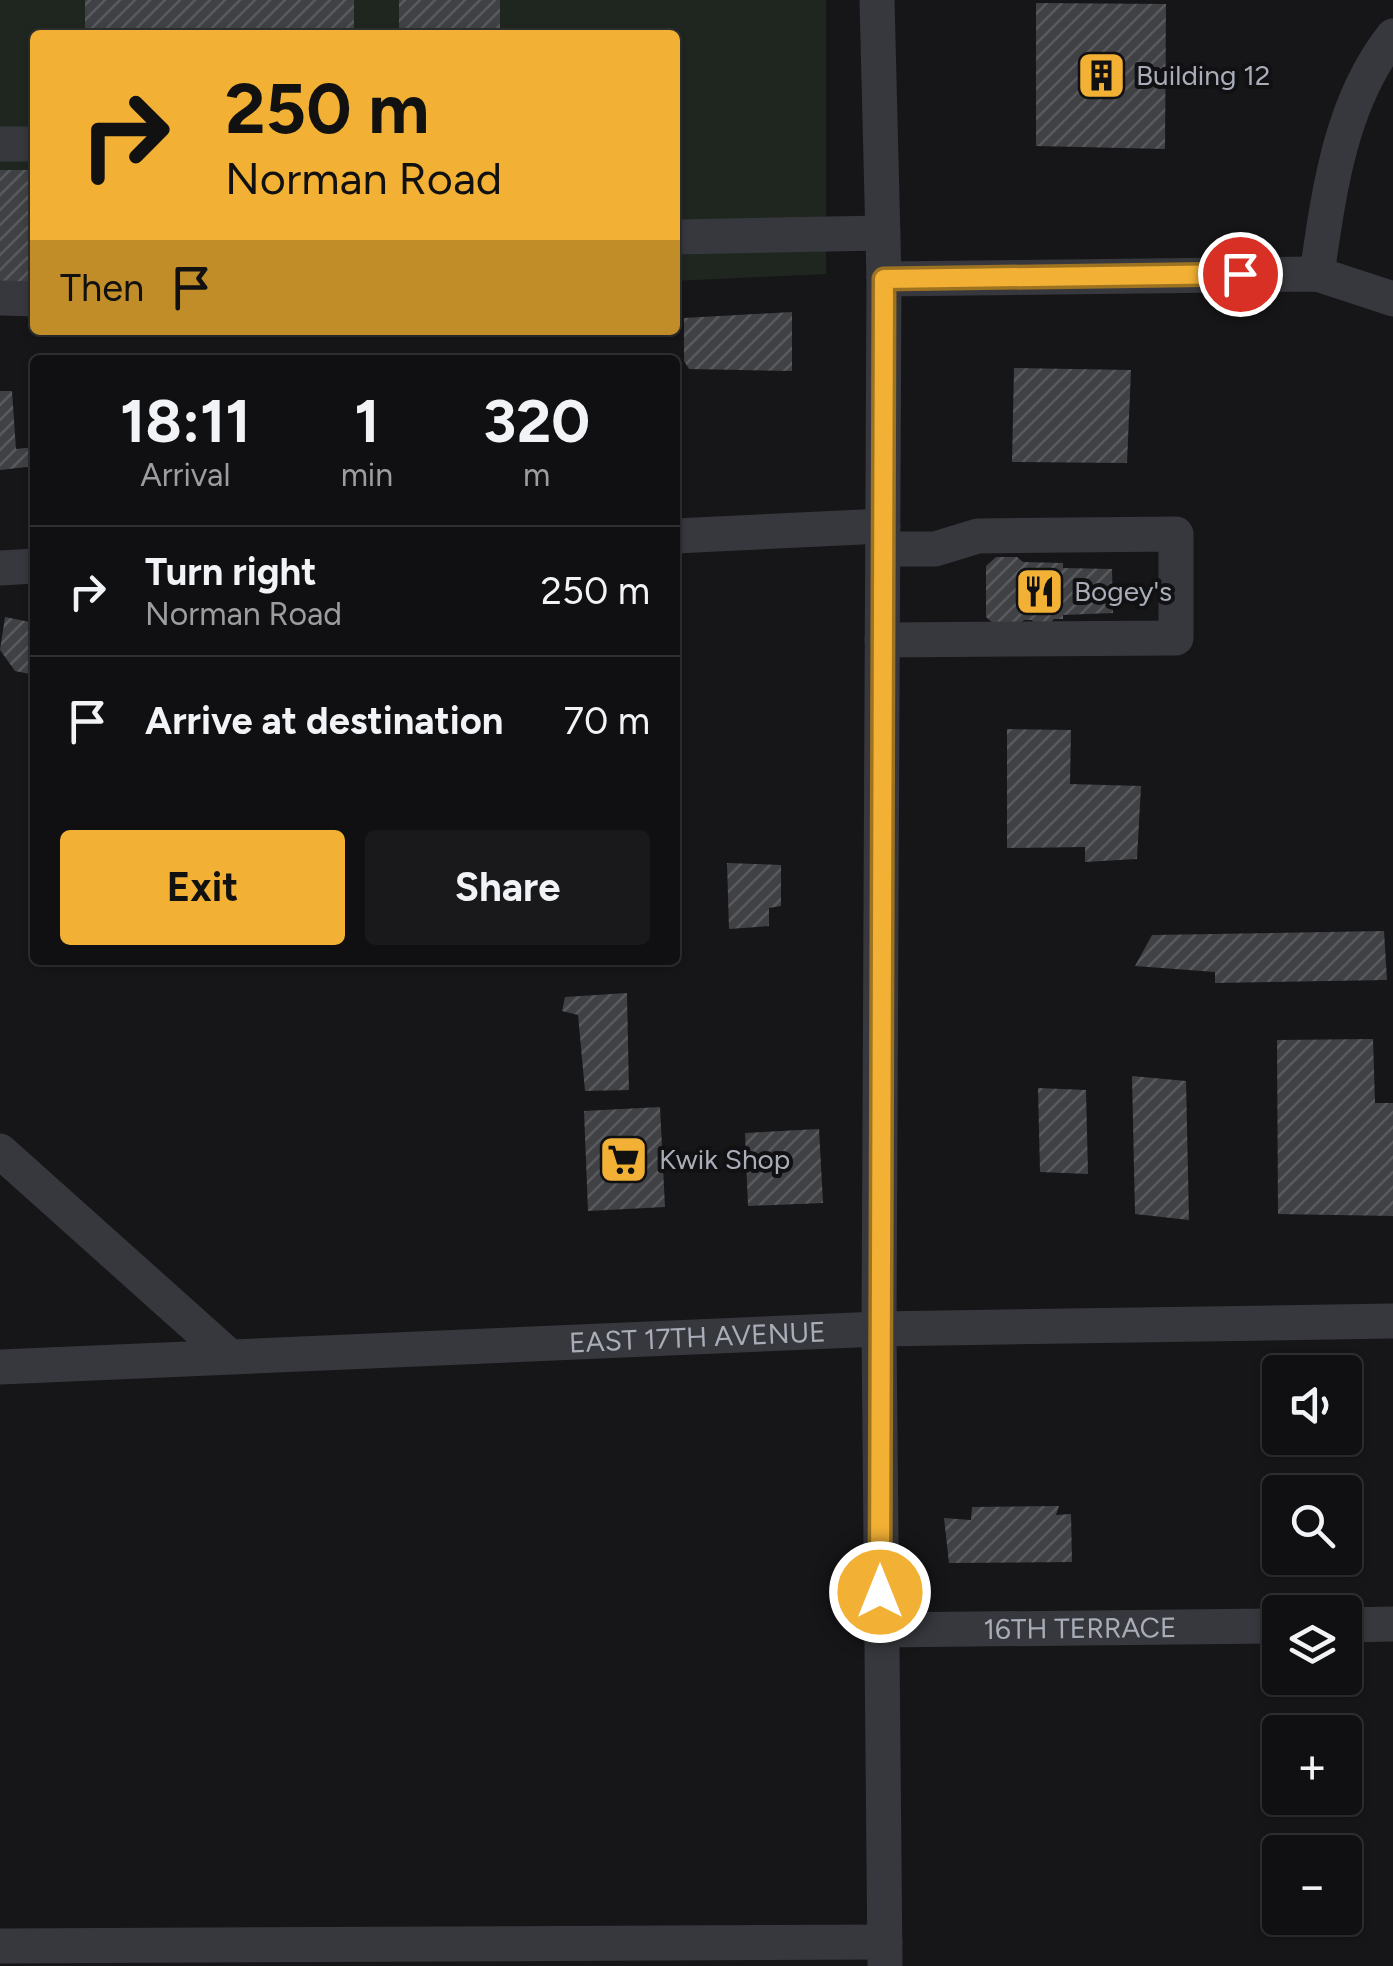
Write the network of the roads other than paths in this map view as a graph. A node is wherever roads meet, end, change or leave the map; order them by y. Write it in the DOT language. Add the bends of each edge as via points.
graph roads {
  1 [pos="877,0"];
  2 [pos="1393,36"];
  3 [pos="0,144"];
  4 [pos="30,144"];
  5 [pos="883,233"];
  6 [pos="680,237"];
  7 [pos="1317,274"];
  8 [pos="884,279"];
  9 [pos="0,298"];
  10 [pos="30,299"];
  11 [pos="1393,299"];
  12 [pos="680,536"];
  13 [pos="883,538"];
  14 [pos="30,566"];
  15 [pos="0,568"];
  16 [pos="882,640"];
  17 [pos="0,1151"];
  18 [pos="1393,1321"];
  19 [pos="879,1328"];
  20 [pos="229,1356"];
  21 [pos="0,1367"];
  22 [pos="1393,1624"];
  23 [pos="1362,1625"];
  24 [pos="1262,1626"];
  25 [pos="880,1630"];
  26 [pos="0,1946"];
  27 [pos="885,1954"];
  1 -- 5 [label="street"];
  2 -- 7 [label="street" via="1352,109 1336,160"];
  3 -- 4 [label="street"];
  5 -- 6 [label="street"];
  5 -- 8 [label="street"];
  7 -- 8 [label="street"];
  7 -- 11 [label="street"];
  8 -- 13 [label="street"];
  9 -- 10 [label="street"];
  12 -- 13 [label="street"];
  13 -- 16 [label="street"];
  13 -- 16 [label="street" via="935,549 978,536 1176,534 1176,638"];
  14 -- 15 [label="street"];
  16 -- 19 [label="street"];
  17 -- 20 [label="street"];
  18 -- 19 [label="street, EAST 17TH AVENUE"];
  19 -- 20 [label="street, EAST 17TH AVENUE"];
  19 -- 25 [label="street"];
  20 -- 21 [label="street, EAST 17TH AVENUE"];
  22 -- 23 [label="street"];
  24 -- 25 [label="street, 16TH TERRACE"];
  25 -- 27 [label="street"];
  26 -- 27 [label="street"];
}
